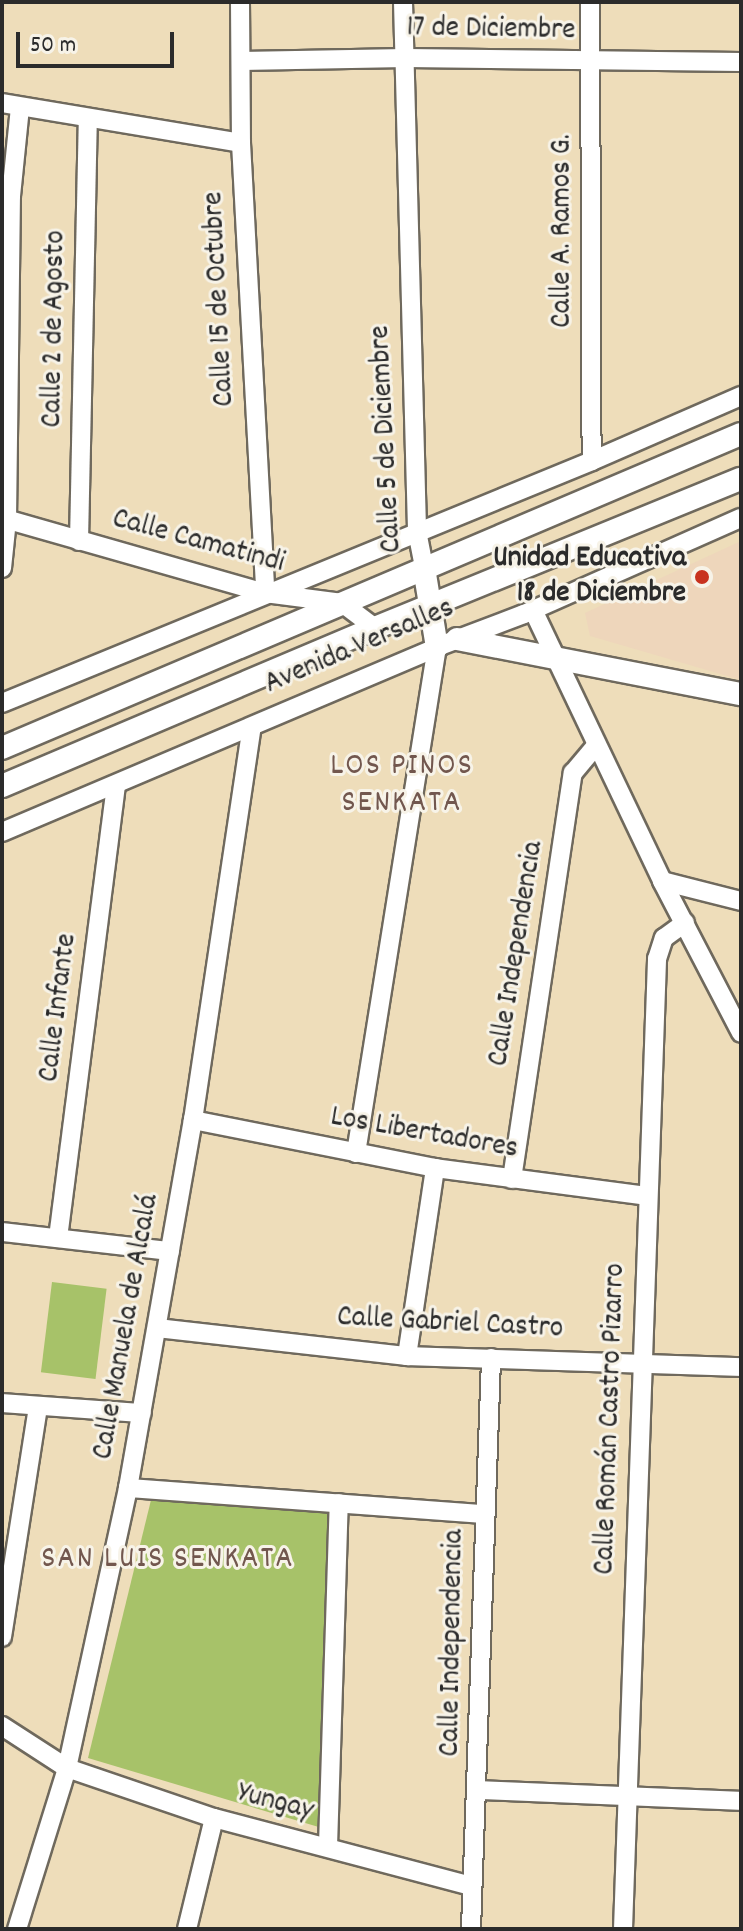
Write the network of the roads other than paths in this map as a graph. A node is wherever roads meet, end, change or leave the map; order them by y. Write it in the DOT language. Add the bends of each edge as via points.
graph roads {
  1 [pos="240,2"];
  2 [pos="403,2"];
  3 [pos="590,2"];
  4 [pos="406,58"];
  5 [pos="591,60"];
  6 [pos="241,61"];
  7 [pos="741,62"];
  8 [pos="11,105"];
  9 [pos="88,119"];
  10 [pos="241,143"];
  11 [pos="6,195"];
  12 [pos="741,396"];
  13 [pos="741,434"];
  14 [pos="592,461"];
  15 [pos="741,479"];
  16 [pos="741,518"];
  17 [pos="5,519"];
  18 [pos="417,531"];
  19 [pos="79,541"];
  20 [pos="2,568"];
  21 [pos="424,568"];
  22 [pos="265,593"];
  23 [pos="342,603"];
  24 [pos="430,606"];
  25 [pos="533,610"];
  26 [pos="375,628"];
  27 [pos="447,643"];
  28 [pos="553,658"];
  29 [pos="741,694"];
  30 [pos="2,703"];
  31 [pos="252,727"];
  32 [pos="596,746"];
  33 [pos="2,748"];
  34 [pos="116,785"];
  35 [pos="2,786"];
  36 [pos="2,832"];
  37 [pos="662,881"];
  38 [pos="741,901"];
  39 [pos="685,923"];
  40 [pos="741,1033"];
  41 [pos="193,1120"];
  42 [pos="356,1153"];
  43 [pos="435,1168"];
  44 [pos="512,1179"];
  45 [pos="647,1196"];
  46 [pos="2,1232"];
  47 [pos="58,1238"];
  48 [pos="170,1251"];
  49 [pos="157,1328"];
  50 [pos="407,1356"];
  51 [pos="491,1358"];
  52 [pos="642,1362"];
  53 [pos="741,1367"];
  54 [pos="2,1403"];
  55 [pos="38,1407"];
  56 [pos="142,1413"];
  57 [pos="128,1488"];
  58 [pos="339,1503"];
  59 [pos="485,1514"];
  60 [pos="2,1637"];
  61 [pos="2,1726"];
  62 [pos="67,1768"];
  63 [pos="479,1790"];
  64 [pos="629,1795"];
  65 [pos="741,1801"];
  66 [pos="214,1818"];
  67 [pos="328,1846"];
  68 [pos="472,1886"];
  69 [pos="17,1929"];
  70 [pos="187,1929"];
  71 [pos="471,1929"];
  72 [pos="623,1929"];
  1 -- 6 [label="street, Calle 15 de Octubre"];
  2 -- 4 [label="street, Calle 5 de Diciembre"];
  3 -- 5 [label="street, Calle A. Ramos G."];
  4 -- 5 [label="street, 17 de Diciembre"];
  4 -- 6 [label="street, 17 de Diciembre"];
  4 -- 18 [label="street, Calle 5 de Diciembre"];
  5 -- 7 [label="street, 17 de Diciembre"];
  5 -- 14 [label="street, Calle A. Ramos G."];
  6 -- 10 [label="street, Calle 15 de Octubre"];
  8 -- 9 [label="street"];
  8 -- 11 [label="street"];
  9 -- 10 [label="street"];
  9 -- 19 [label="street, Calle 2 de Agosto"];
  10 -- 22 [label="street, Calle 15 de Octubre"];
  11 -- 17 [label="street"];
  12 -- 14 [label="street"];
  13 -- 21 [label="street, Avenida Versalles"];
  14 -- 18 [label="street"];
  15 -- 24 [label="street, Avenida Versalles"];
  16 -- 25 [label="street, Avenida Versalles"];
  17 -- 19 [label="street, Calle Camatindi"];
  17 -- 20 [label="street"];
  18 -- 21 [label="street, Calle 5 de Diciembre"];
  18 -- 22 [label="street"];
  19 -- 22 [label="street, Calle Camatindi"];
  21 -- 23 [label="street, Avenida Versalles"];
  21 -- 24 [label="street, Calle 5 de Diciembre"];
  22 -- 23 [label="street, Calle Camatindi"];
  22 -- 30 [label="street"];
  23 -- 26 [label="street, Calle Camatindi"];
  23 -- 33 [label="street, Avenida Versalles"];
  24 -- 26 [label="street, Avenida Versalles"];
  24 -- 27 [label="street, Calle 5 de Diciembre"];
  25 -- 27 [label="street, Avenida Versalles"];
  25 -- 28 [label="street"];
  26 -- 35 [label="street, Avenida Versalles"];
  27 -- 28 [label="street"];
  27 -- 31 [label="street, Avenida Versalles"];
  27 -- 42 [label="street, Calle 5 de Diciembre"];
  28 -- 29 [label="street"];
  28 -- 32 [label="street"];
  31 -- 34 [label="street, Avenida Versalles"];
  31 -- 41 [label="street, Calle Manuela de Alcalá"];
  32 -- 37 [label="street"];
  32 -- 44 [label="street, Calle Independencia" via="573,773"];
  34 -- 36 [label="street, Avenida Versalles"];
  34 -- 47 [label="street, Calle Infante"];
  37 -- 38 [label="street"];
  37 -- 39 [label="street"];
  39 -- 40 [label="street"];
  39 -- 45 [label="street, Calle Román Castro Pizarro" via="664,938 657,959"];
  41 -- 42 [label="street, Los Libertadores"];
  41 -- 48 [label="street, Calle Manuela de Alcalá"];
  42 -- 43 [label="street, Los Libertadores"];
  43 -- 44 [label="street, Los Libertadores"];
  43 -- 50 [label="street"];
  44 -- 45 [label="street, Los Libertadores"];
  45 -- 52 [label="street, Calle Román Castro Pizarro"];
  46 -- 47 [label="street"];
  47 -- 48 [label="street"];
  48 -- 49 [label="street, Calle Manuela de Alcalá"];
  49 -- 50 [label="street, Calle Gabriel Castro"];
  49 -- 56 [label="street, Calle Manuela de Alcalá"];
  50 -- 51 [label="street, Calle Gabriel Castro"];
  51 -- 52 [label="street, Calle Gabriel Castro"];
  51 -- 59 [label="street, Calle Independencia"];
  52 -- 53 [label="street, Calle Gabriel Castro"];
  52 -- 64 [label="street, Calle Román Castro Pizarro"];
  54 -- 55 [label="street"];
  55 -- 56 [label="street"];
  55 -- 60 [label="street"];
  56 -- 57 [label="street, Calle Manuela de Alcalá"];
  57 -- 58 [label="street"];
  57 -- 62 [label="street, Calle Manuela de Alcalá"];
  58 -- 59 [label="street"];
  58 -- 67 [label="street"];
  59 -- 63 [label="street, Calle Independencia"];
  61 -- 62 [label="street, Yungay"];
  62 -- 66 [label="street, Yungay"];
  62 -- 69 [label="street, Calle Manuela de Alcalá"];
  63 -- 64 [label="street"];
  63 -- 68 [label="street, Calle Independencia"];
  64 -- 65 [label="street"];
  64 -- 72 [label="street, Calle Román Castro Pizarro"];
  66 -- 67 [label="street, Yungay"];
  66 -- 70 [label="street"];
  67 -- 68 [label="street, Yungay"];
  68 -- 71 [label="street, Calle Independencia"];
}
